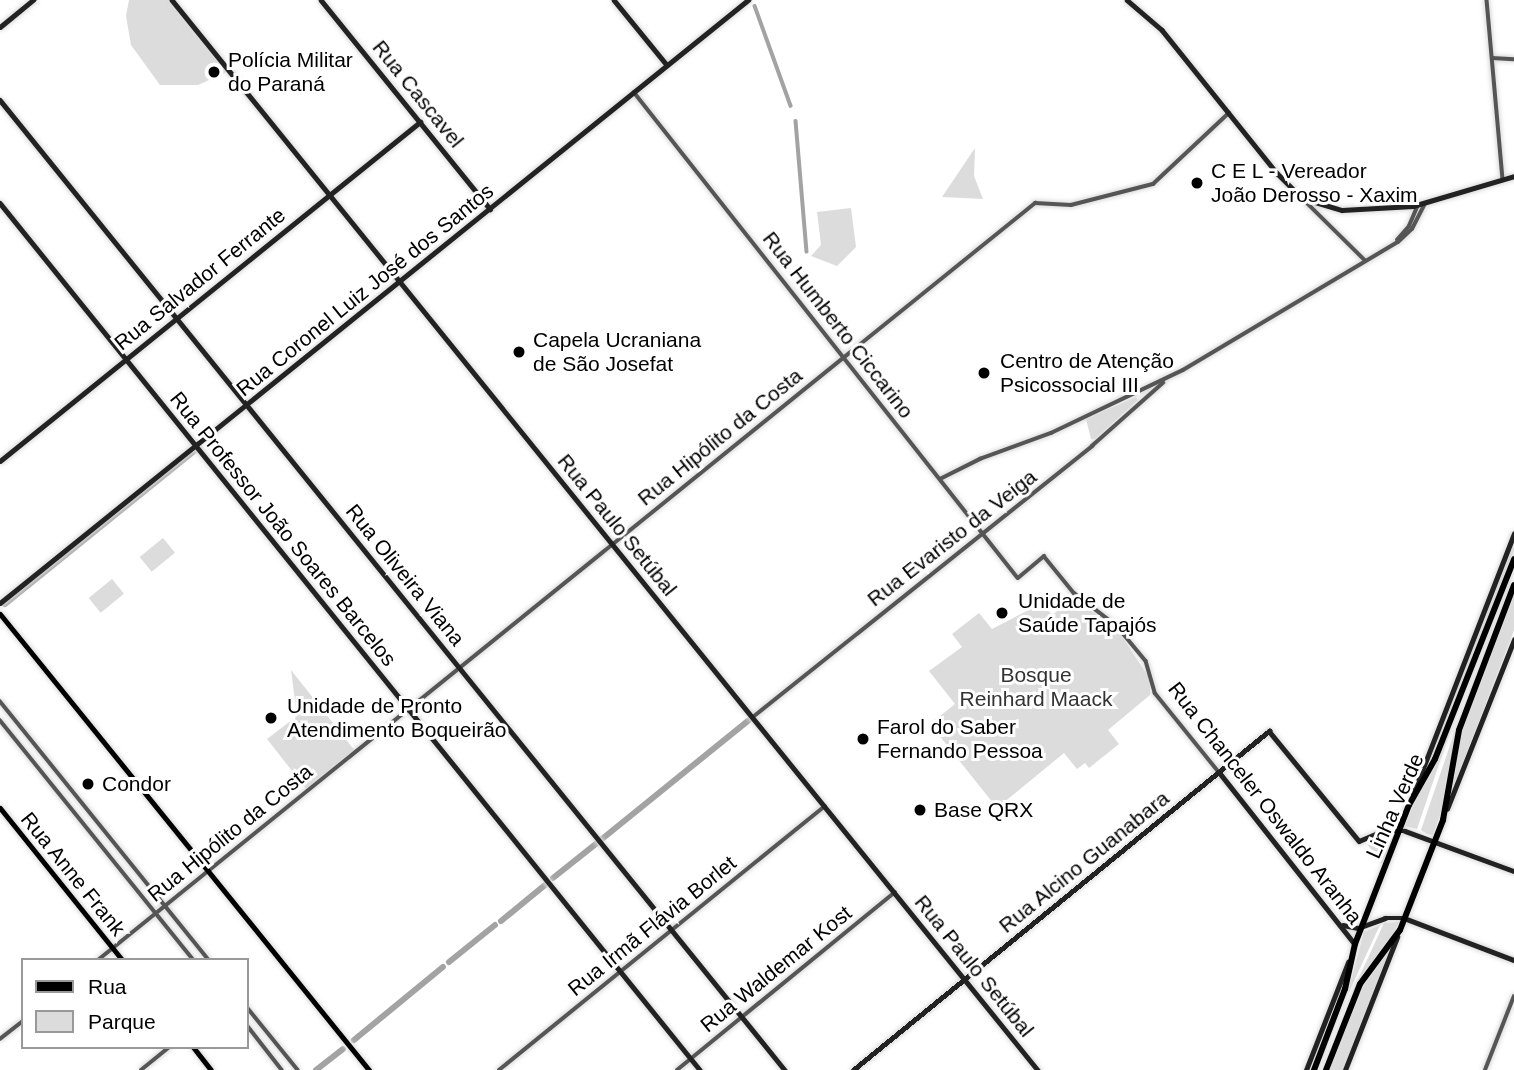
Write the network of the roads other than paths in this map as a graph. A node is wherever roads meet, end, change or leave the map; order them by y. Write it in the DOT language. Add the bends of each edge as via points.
graph roads {
  1 [pos="33,0"];
  2 [pos="172,0"];
  3 [pos="321,0"];
  4 [pos="614,0"];
  5 [pos="748,0"];
  6 [pos="1127,0"];
  7 [pos="1487,0"];
  8 [pos="0,27"];
  9 [pos="1491,58"];
  10 [pos="1514,59"];
  11 [pos="667,65"];
  12 [pos="634,92"];
  13 [pos="0,100"];
  14 [pos="1229,113"];
  15 [pos="420,122"];
  16 [pos="1514,176"];
  17 [pos="1503,179"];
  18 [pos="1298,194"];
  19 [pos="329,195"];
  20 [pos="0,203"];
  21 [pos="1421,205"];
  22 [pos="490,209"];
  23 [pos="1365,260"];
  24 [pos="400,282"];
  25 [pos="177,318"];
  26 [pos="843,357"];
  27 [pos="126,359"];
  28 [pos="1167,379"];
  29 [pos="1137,394"];
  30 [pos="1142,401"];
  31 [pos="247,405"];
  32 [pos="195,445"];
  33 [pos="0,461"];
  34 [pos="940,479"];
  35 [pos="983,534"];
  36 [pos="1514,534"];
  37 [pos="612,544"];
  38 [pos="1044,556"];
  39 [pos="1514,559"];
  40 [pos="1514,585"];
  41 [pos="0,603"];
  42 [pos="0,614"];
  43 [pos="1514,640"];
  44 [pos="459,667"];
  45 [pos="0,701"];
  46 [pos="408,709"];
  47 [pos="753,718"];
  48 [pos="0,720"];
  49 [pos="1219,772"];
  50 [pos="1409,805"];
  51 [pos="825,806"];
  52 [pos="0,808"];
  53 [pos="1443,820"];
  54 [pos="1400,830"];
  55 [pos="1435,841"];
  56 [pos="208,871"];
  57 [pos="1514,871"];
  58 [pos="895,892"];
  59 [pos="165,905"];
  60 [pos="156,913"];
  61 [pos="1405,918"];
  62 [pos="1340,922"];
  63 [pos="1363,927"];
  64 [pos="672,930"];
  65 [pos="1400,930"];
  66 [pos="1356,944"];
  67 [pos="113,948"];
  68 [pos="100,958"];
  69 [pos="120,958"];
  70 [pos="192,958"];
  71 [pos="207,958"];
  72 [pos="1514,960"];
  73 [pos="621,971"];
  74 [pos="965,979"];
  75 [pos="1514,996"];
  76 [pos="248,1008"];
  77 [pos="742,1017"];
  78 [pos="21,1023"];
  79 [pos="248,1026"];
  80 [pos="0,1039"];
  81 [pos="167,1049"];
  82 [pos="195,1049"];
  83 [pos="691,1058"];
  84 [pos="141,1070"];
  85 [pos="211,1070"];
  86 [pos="282,1070"];
  87 [pos="298,1070"];
  88 [pos="369,1070"];
  89 [pos="499,1070"];
  90 [pos="677,1070"];
  91 [pos="700,1070"];
  92 [pos="785,1070"];
  93 [pos="853,1070"];
  94 [pos="1038,1070"];
  95 [pos="1306,1070"];
  96 [pos="1314,1070"];
  97 [pos="1326,1070"];
  98 [pos="1345,1070"];
  99 [pos="1486,1070"];
  1 -- 8 [label="main road"];
  2 -- 19 [label="main road, Rua Paulo Setúbal"];
  3 -- 15 [label="main road, Rua Cascavel"];
  4 -- 11 [label="main road"];
  5 -- 11 [label="main road, Rua Coronel Luiz José dos Santos"];
  6 -- 14 [label="main road" via="1162,30"];
  7 -- 9 [label="street"];
  9 -- 10 [label="street"];
  9 -- 17 [label="street"];
  11 -- 12 [label="main road, Rua Coronel Luiz José dos Santos"];
  12 -- 22 [label="main road, Rua Coronel Luiz José dos Santos"];
  12 -- 26 [label="street, Rua Humberto Ciccarino"];
  13 -- 25 [label="main road, Rua Oliveira Viana"];
  14 -- 18 [label="main road"];
  14 -- 26 [label="street, Rua Hipólito da Costa" via="1153,184 1070,205 1035,203"];
  15 -- 19 [label="main road, Rua Salvador Ferrante"];
  15 -- 22 [label="main road, Rua Cascavel"];
  16 -- 17 [label="main road"];
  17 -- 21 [label="main road"];
  18 -- 21 [label="main road" via="1342,210"];
  18 -- 23 [label="street"];
  19 -- 24 [label="main road, Rua Paulo Setúbal"];
  19 -- 25 [label="main road, Rua Salvador Ferrante"];
  20 -- 27 [label="main road, Rua Professor João Soares Barcelos"];
  21 -- 23 [label="street" via="1412,229"];
  22 -- 24 [label="main road, Rua Coronel Luiz José dos Santos"];
  23 -- 28 [label="street"];
  24 -- 31 [label="main road, Rua Coronel Luiz José dos Santos"];
  24 -- 37 [label="main road, Rua Paulo Setúbal"];
  25 -- 27 [label="main road, Rua Salvador Ferrante"];
  25 -- 31 [label="main road, Rua Oliveira Viana"];
  26 -- 34 [label="street, Rua Humberto Ciccarino"];
  26 -- 37 [label="street, Rua Hipólito da Costa"];
  27 -- 32 [label="main road, Rua Professor João Soares Barcelos"];
  27 -- 33 [label="main road, Rua Salvador Ferrante"];
  28 -- 29 [label="street"];
  28 -- 30 [label="street, Rua Evaristo da Veiga"];
  29 -- 30 [label="street"];
  29 -- 34 [label="street"];
  30 -- 35 [label="street, Rua Evaristo da Veiga"];
  31 -- 32 [label="main road, Rua Coronel Luiz José dos Santos"];
  31 -- 44 [label="main road, Rua Oliveira Viana"];
  32 -- 41 [label="main road, Rua Coronel Luiz José dos Santos"];
  32 -- 46 [label="main road, Rua Professor João Soares Barcelos"];
  34 -- 35 [label="street, Rua Humberto Ciccarino"];
  35 -- 38 [label="street, Rua Humberto Ciccarino" via="1018,578"];
  35 -- 47 [label="street, Rua Evaristo da Veiga"];
  36 -- 50 [label="main road"];
  37 -- 44 [label="street, Rua Hipólito da Costa"];
  37 -- 47 [label="main road, Rua Paulo Setúbal"];
  38 -- 49 [label="street, Rua Chanceler Oswaldo Aranha" via="1072,591 1112,621 1142,656 1155,693"];
  39 -- 50 [label="highway, Linha Verde" via="1435,759"];
  40 -- 53 [label="highway, Linha Verde" via="1459,730"];
  42 -- 56 [label="main road"];
  43 -- 53 [label="main road"];
  44 -- 46 [label="street, Rua Hipólito da Costa"];
  44 -- 64 [label="main road, Rua Oliveira Viana"];
  45 -- 59 [label="street"];
  46 -- 56 [label="street, Rua Hipólito da Costa"];
  46 -- 73 [label="main road, Rua Professor João Soares Barcelos"];
  47 -- 51 [label="main road, Rua Paulo Setúbal"];
  48 -- 60 [label="street"];
  49 -- 54 [label="main road, Rua Alcino Guanabara" via="1269,731 1359,841 1376,832"];
  49 -- 62 [label="main road, Rua Chanceler Oswaldo Aranha"];
  49 -- 74 [label="main road, Rua Alcino Guanabara"];
  50 -- 54 [label="highway, Linha Verde"];
  51 -- 58 [label="main road, Rua Paulo Setúbal"];
  51 -- 64 [label="street, Rua Irmã Flávia Borlet"];
  52 -- 67 [label="main road, Rua Anne Frank"];
  53 -- 55 [label="highway, Linha Verde"];
  54 -- 55 [label="main road"];
  54 -- 63 [label="highway, Linha Verde"];
  55 -- 57 [label="main road"];
  55 -- 61 [label="highway, Linha Verde"];
  56 -- 59 [label="street, Rua Hipólito da Costa"];
  56 -- 88 [label="main road"];
  58 -- 74 [label="main road, Rua Paulo Setúbal"];
  58 -- 77 [label="street, Rua Waldemar Kost"];
  59 -- 60 [label="street, Rua Hipólito da Costa"];
  59 -- 71 [label="street"];
  60 -- 67 [label="street, Rua Hipólito da Costa"];
  60 -- 70 [label="street"];
  61 -- 63 [label="main road" via="1385,918"];
  61 -- 65 [label="highway, Linha Verde"];
  61 -- 72 [label="main road"];
  62 -- 63 [label="main road"];
  62 -- 66 [label="main road, Rua Chanceler Oswaldo Aranha"];
  63 -- 66 [label="highway, Linha Verde"];
  64 -- 73 [label="street, Rua Irmã Flávia Borlet"];
  64 -- 77 [label="main road, Rua Oliveira Viana"];
  65 -- 97 [label="highway, Linha Verde" via="1363,978"];
  65 -- 98 [label="main road"];
  66 -- 95 [label="main road"];
  66 -- 96 [label="highway, Linha Verde" via="1345,989"];
  67 -- 68 [label="street, Rua Hipólito da Costa"];
  67 -- 69 [label="main road, Rua Anne Frank"];
  73 -- 83 [label="main road, Rua Professor João Soares Barcelos"];
  73 -- 89 [label="street, Rua Irmã Flávia Borlet"];
  74 -- 93 [label="main road, Rua Alcino Guanabara"];
  74 -- 94 [label="main road, Rua Paulo Setúbal"];
  75 -- 99 [label="street"];
  76 -- 87 [label="street"];
  77 -- 83 [label="street, Rua Waldemar Kost"];
  77 -- 92 [label="main road, Rua Oliveira Viana"];
  78 -- 80 [label="street"];
  79 -- 86 [label="street"];
  81 -- 84 [label="street"];
  82 -- 85 [label="main road"];
  83 -- 90 [label="street, Rua Waldemar Kost"];
  83 -- 91 [label="main road, Rua Professor João Soares Barcelos"];
}
